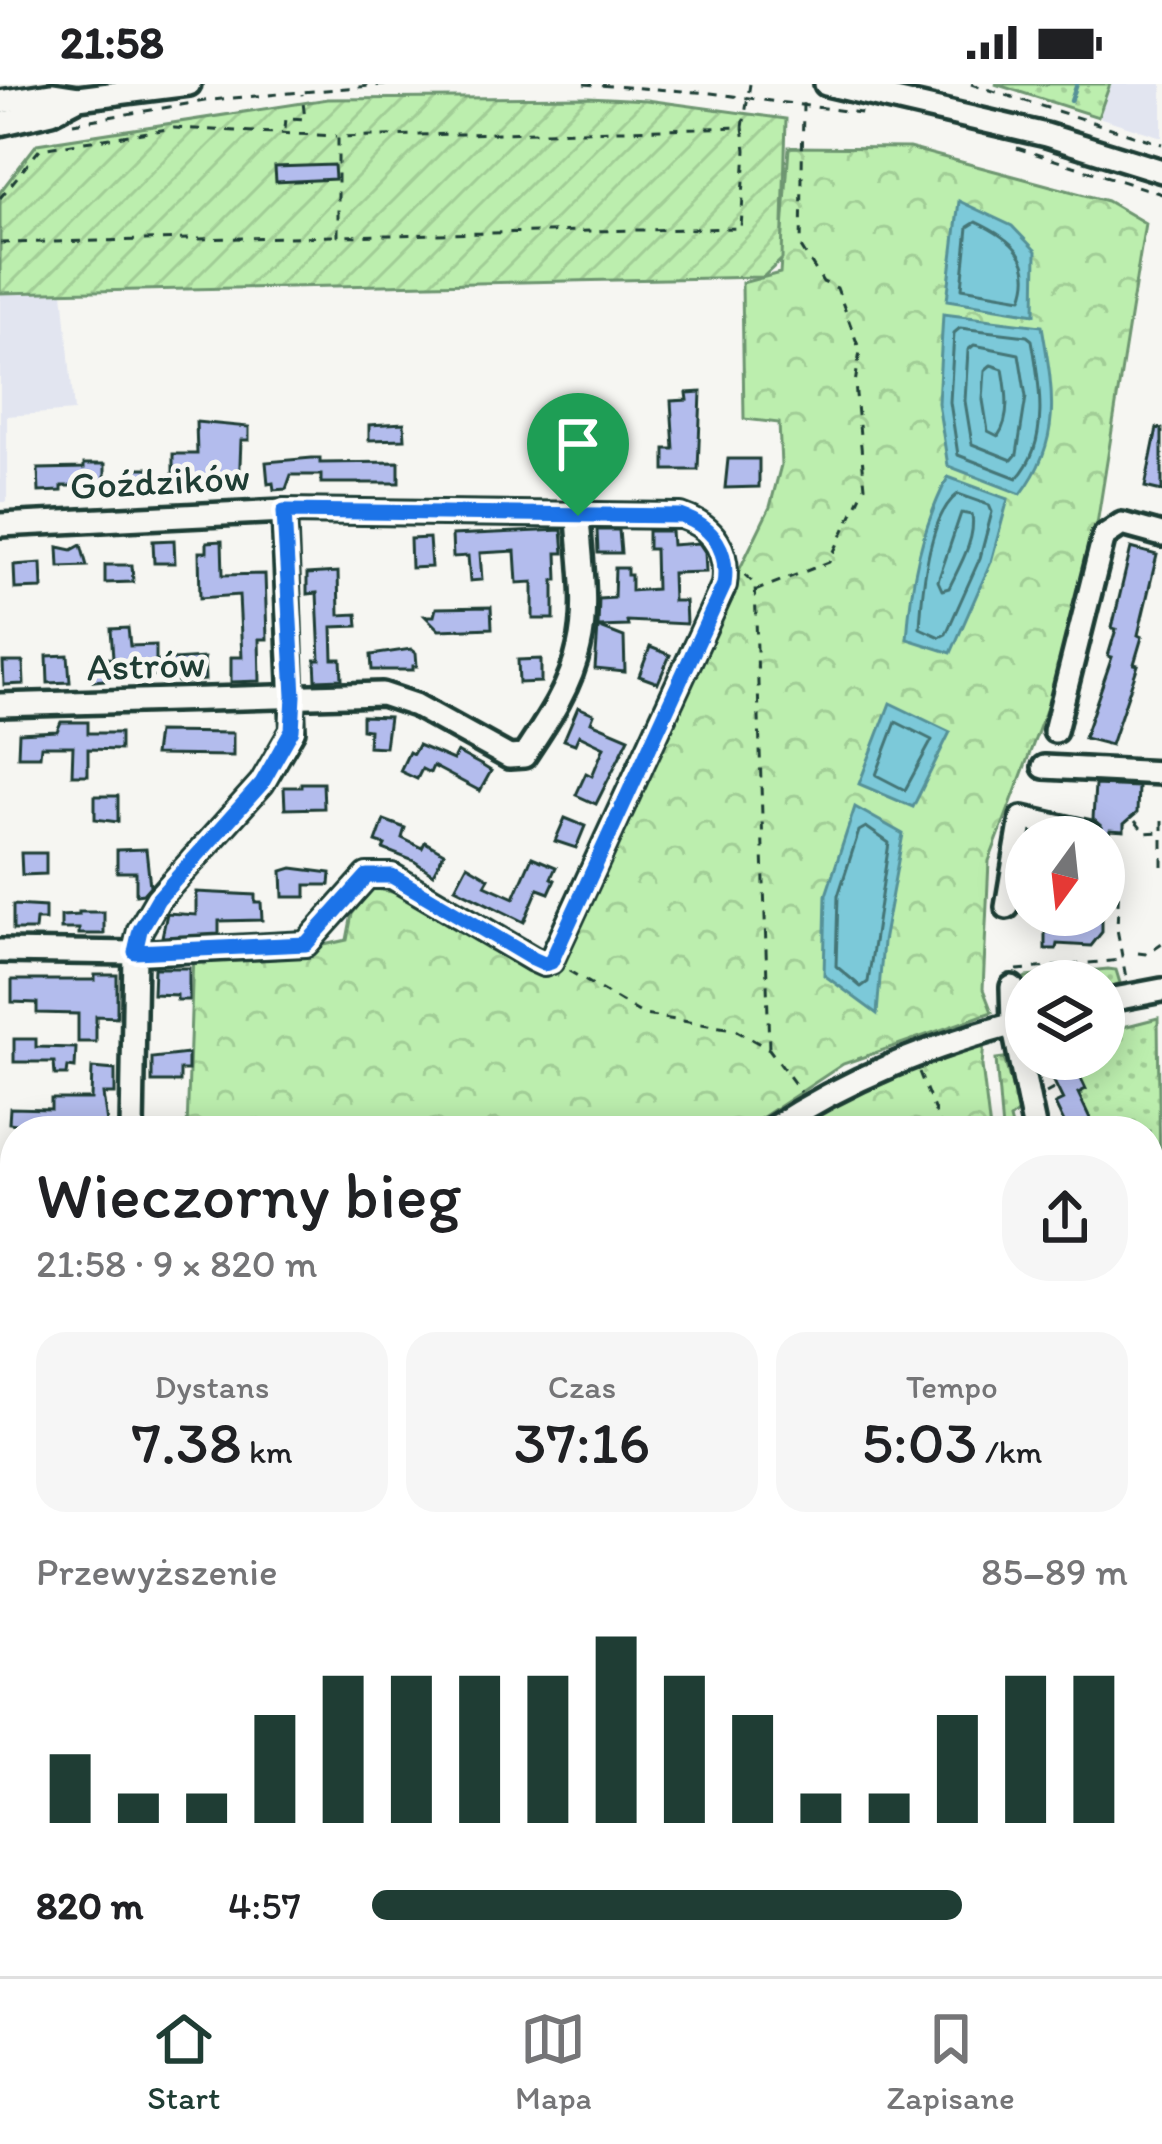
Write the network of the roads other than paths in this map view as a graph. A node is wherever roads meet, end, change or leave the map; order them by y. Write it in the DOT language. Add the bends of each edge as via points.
graph roads {
  1 [pos="189,84"];
  2 [pos="826,84"];
  3 [pos="130,87"];
  4 [pos="78,98"];
  5 [pos="0,102"];
  6 [pos="0,124"];
  7 [pos="1162,171"];
  8 [pos="284,511"];
  9 [pos="578,516"];
  10 [pos="0,525"];
  11 [pos="1162,535"];
  12 [pos="294,696"];
  13 [pos="0,705"];
  14 [pos="1054,731"];
  15 [pos="1044,767"];
  16 [pos="1162,773"];
  17 [pos="0,951"];
  18 [pos="135,952"];
  19 [pos="1162,990"];
  20 [pos="1125,997"];
  21 [pos="1005,1027"];
  22 [pos="1027,1080"];
  23 [pos="132,1116"];
  24 [pos="791,1116"];
  25 [pos="1033,1116"];
  1 -- 3 [label="street"];
  2 -- 7 [label="street"];
  3 -- 4 [label="street"];
  4 -- 5 [label="street"];
  4 -- 6 [label="street"];
  8 -- 9 [label="street, Goździków"];
  8 -- 10 [label="street, Goździków"];
  8 -- 12 [label="street"];
  9 -- 12 [label="street, Astrów" via="579,648 524,756 508,757 382,694"];
  9 -- 18 [label="street, Goździków" via="697,521 731,567 551,962 392,876 367,876 306,944"];
  11 -- 14 [label="street" via="1122,524 1104,536"];
  12 -- 13 [label="street, Astrów"];
  12 -- 18 [label="street" via="292,730 262,783 158,899"];
  15 -- 16 [label="street"];
  17 -- 18 [label="street"];
  18 -- 23 [label="street"];
  19 -- 20 [label="street"];
  21 -- 24 [label="street" via="911,1054"];
  22 -- 25 [label="street"];
}
